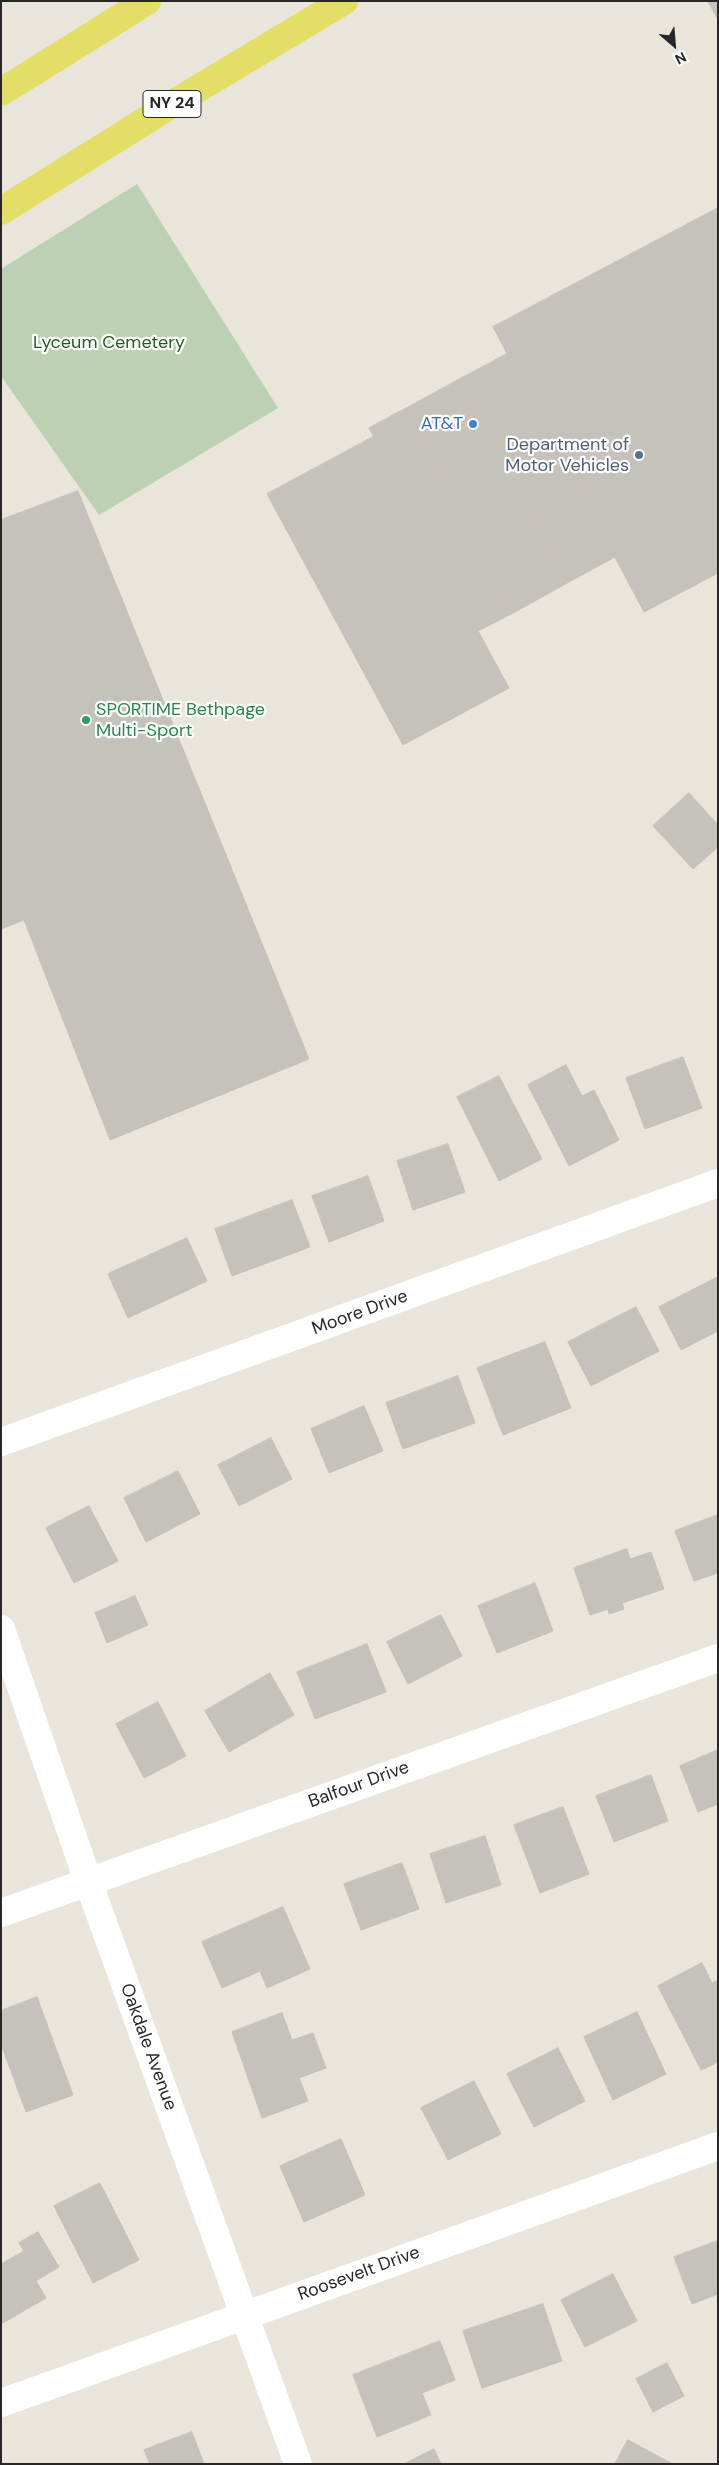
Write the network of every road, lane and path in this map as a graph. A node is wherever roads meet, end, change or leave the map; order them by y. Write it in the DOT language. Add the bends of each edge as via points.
graph roads {
  1 [pos="147,1"];
  2 [pos="344,1"];
  3 [pos="1,92"];
  4 [pos="1,211"];
  5 [pos="718,1183"];
  6 [pos="1,1442"];
  7 [pos="1,1629"];
  8 [pos="718,1658"];
  9 [pos="88,1881"];
  10 [pos="1,1913"];
  11 [pos="718,2146"];
  12 [pos="244,2315"];
  13 [pos="1,2403"];
  14 [pos="298,2464"];
  1 -- 3 [label="main road"];
  2 -- 4 [label="main road, NY 24"];
  5 -- 6 [label="street, Moore Drive"];
  7 -- 9 [label="street, Oakdale Avenue"];
  8 -- 9 [label="street, Balfour Drive"];
  9 -- 10 [label="street, Balfour Drive"];
  9 -- 12 [label="street, Oakdale Avenue"];
  11 -- 12 [label="street, Roosevelt Drive"];
  12 -- 13 [label="street, Roosevelt Drive"];
  12 -- 14 [label="street, Oakdale Avenue"];
}
